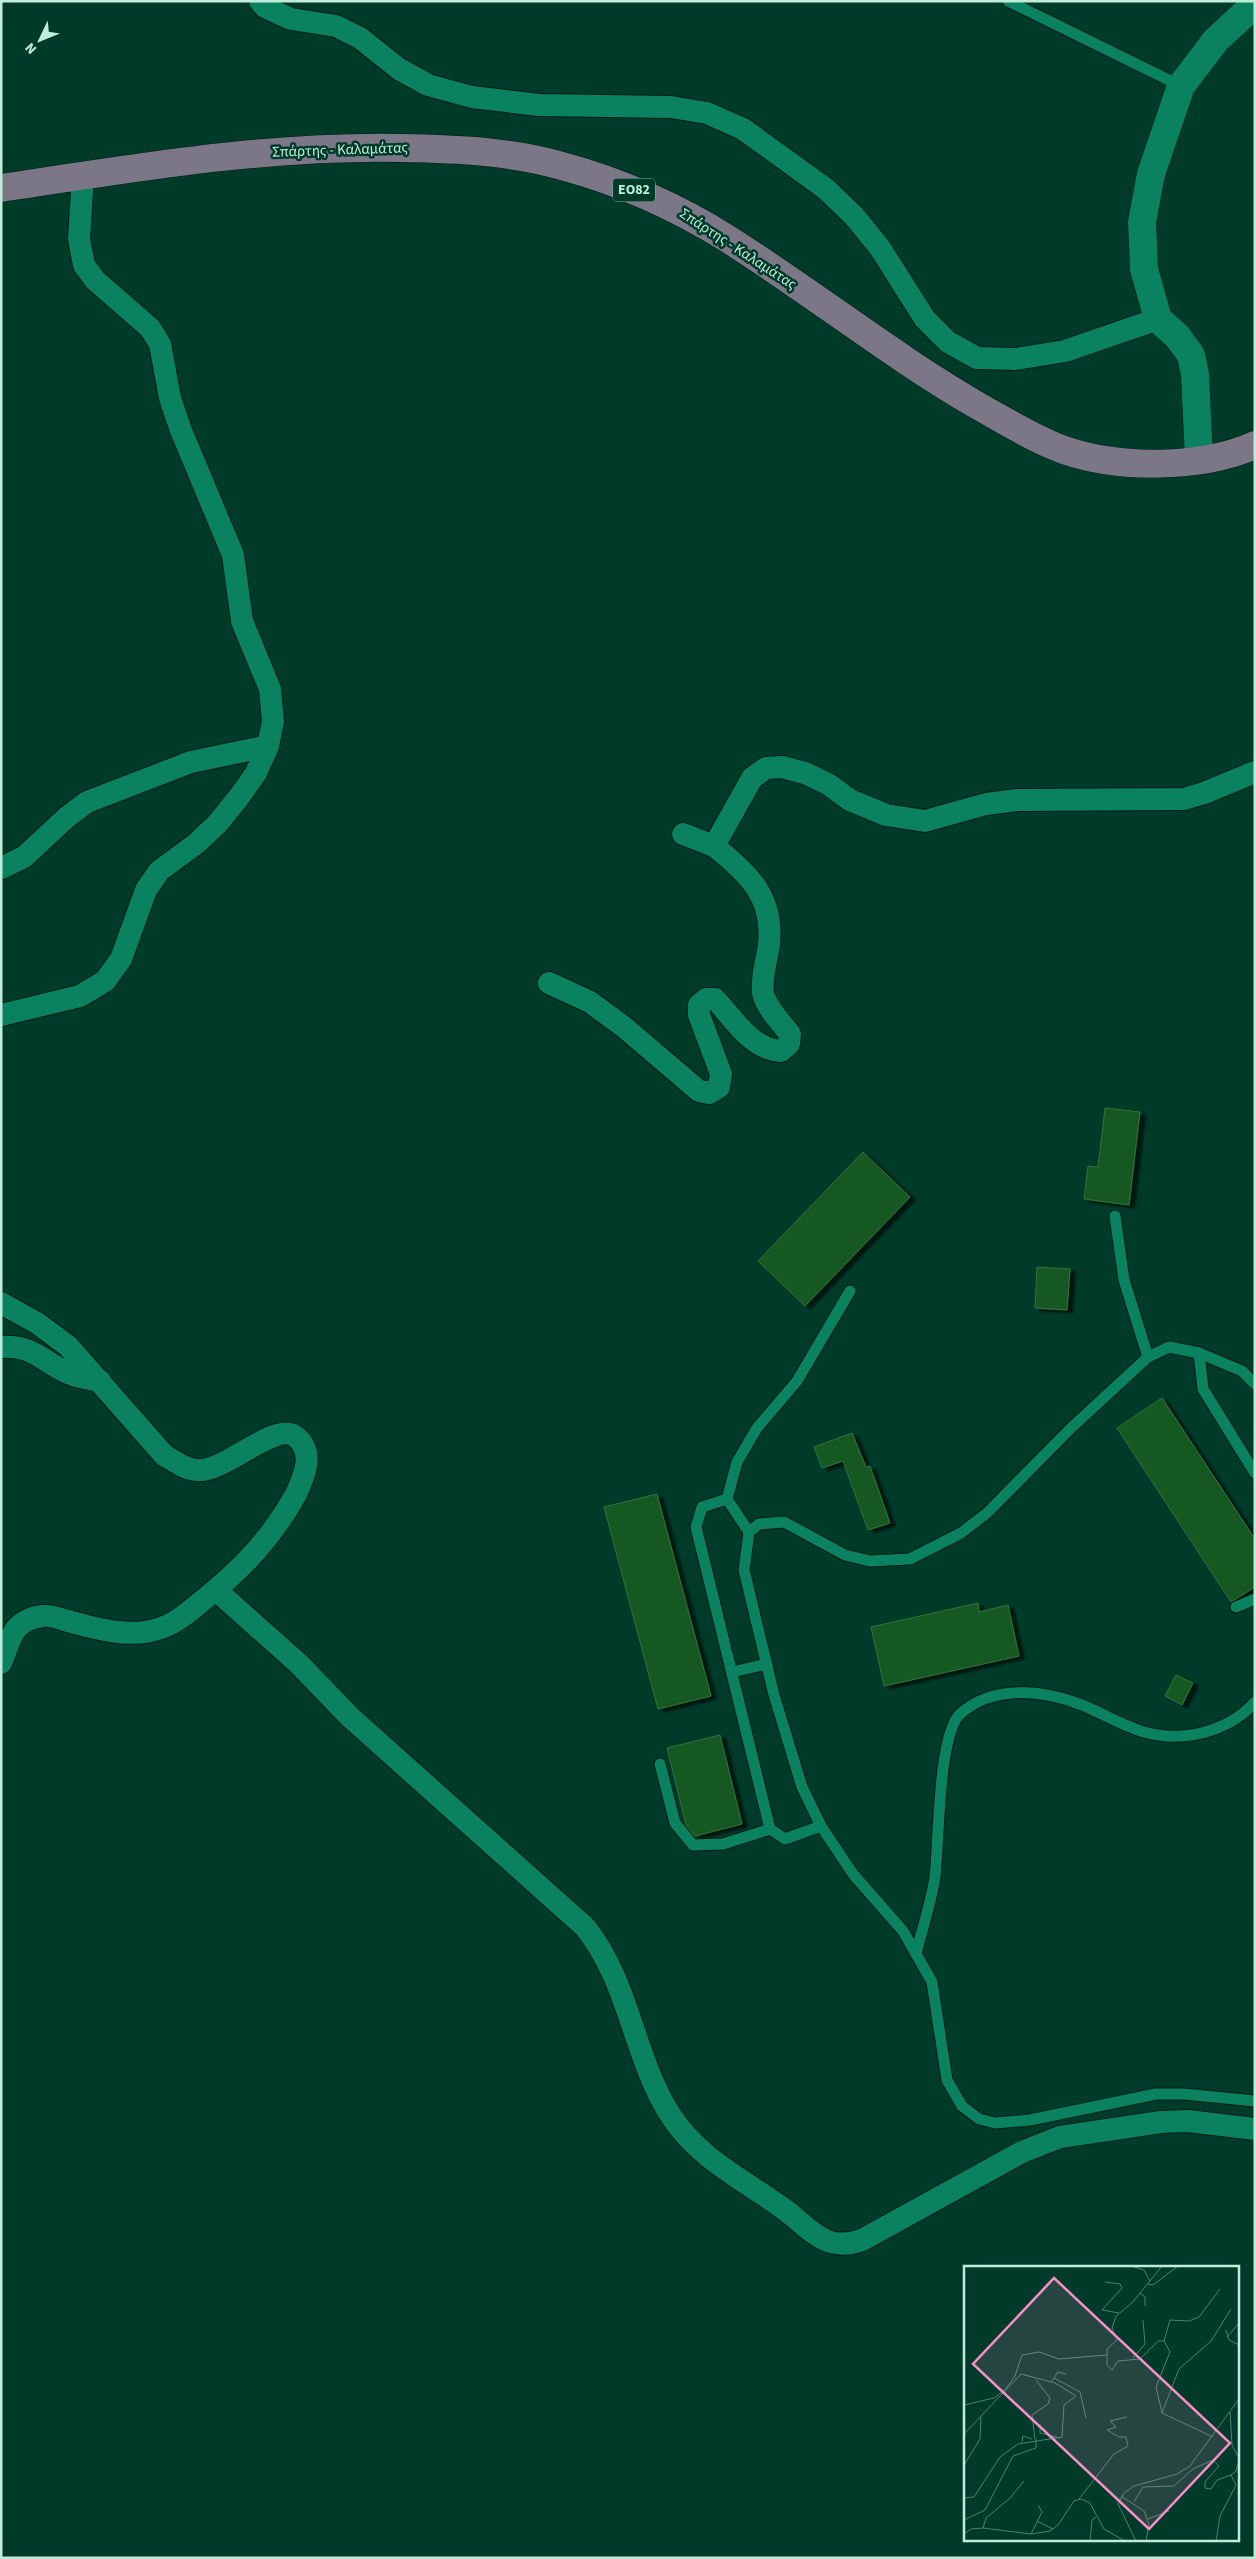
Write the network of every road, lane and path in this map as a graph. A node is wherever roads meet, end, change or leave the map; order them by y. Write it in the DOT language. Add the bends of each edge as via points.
graph roads {
  1 [pos="260,1"];
  2 [pos="1008,1"];
  3 [pos="1255,4"];
  4 [pos="1181,86"];
  5 [pos="83,176"];
  6 [pos="1,188"];
  7 [pos="1158,319"];
  8 [pos="1255,445"];
  9 [pos="1199,459"];
  10 [pos="268,746"];
  11 [pos="1255,772"];
  12 [pos="684,834"];
  13 [pos="714,846"];
  14 [pos="1,868"];
  15 [pos="549,983"];
  16 [pos="1,1015"];
  17 [pos="1115,1216"];
  18 [pos="850,1291"];
  19 [pos="1,1303"];
  20 [pos="1,1347"];
  21 [pos="1199,1353"];
  22 [pos="1148,1357"];
  23 [pos="100,1380"];
  24 [pos="1255,1384"];
  25 [pos="1255,1473"];
  26 [pos="727,1499"];
  27 [pos="749,1532"];
  28 [pos="216,1590"];
  29 [pos="1255,1599"];
  30 [pos="1236,1607"];
  31 [pos="1,1663"];
  32 [pos="767,1664"];
  33 [pos="732,1672"];
  34 [pos="1255,1702"];
  35 [pos="660,1764"];
  36 [pos="821,1826"];
  37 [pos="770,1829"];
  38 [pos="916,1954"];
  39 [pos="1255,2101"];
  40 [pos="1255,2129"];
  1 -- 7 [label="street" via="265,7 291,19 336,26 360,38 399,69 428,85 472,97 539,105 670,106 707,112 743,129 826,189 854,216 880,248 925,319 948,342 977,358 1016,359 1065,351"];
  2 -- 4 [label="lane"];
  3 -- 4 [label="street" via="1216,40"];
  4 -- 7 [label="street" via="1151,174 1142,222 1144,269"];
  5 -- 6 [label="main road, Σπάρτης - Καλαμάτας / ΕΟ82"];
  5 -- 9 [label="main road, Σπάρτης - Καλαμάτας / ΕΟ82" via="280,151 348,147 474,149 561,165 630,188 682,212 729,240 902,359 1028,434 1063,450 1112,462 1137,465"];
  5 -- 10 [label="street" via="79,239 84,265 95,280 150,328 160,344 170,398 233,555 242,621 270,689 273,721"];
  7 -- 9 [label="street" via="1177,336 1191,355 1195,374"];
  8 -- 9 [label="main road, ΕΟ82" via="1226,455"];
  10 -- 14 [label="street" via="191,762 87,802 24,856"];
  10 -- 16 [label="street" via="256,773 218,823 160,871 146,890 121,959 105,981 80,996"];
  11 -- 13 [label="street" via="1184,799 1017,800 986,804 925,821 886,815 850,800 805,773 782,767 766,768 752,778"];
  12 -- 13 [label="street"];
  13 -- 15 [label="street" via="755,883 766,905 771,924 763,994 790,1034 789,1044 781,1051 769,1050 746,1033 715,999 706,998 699,1004 699,1015 721,1074 719,1087 710,1093 699,1091 590,1002"];
  17 -- 22 [label="lane" via="1124,1280"];
  18 -- 26 [label="lane" via="797,1382 757,1428 737,1462"];
  19 -- 23 [label="street" via="37,1323 68,1346"];
  20 -- 23 [label="street" via="36,1352 73,1375"];
  21 -- 22 [label="lane" via="1169,1347"];
  21 -- 24 [label="lane" via="1242,1371"];
  21 -- 25 [label="lane" via="1203,1389"];
  22 -- 27 [label="lane" via="1071,1428 987,1513 961,1533 910,1559 870,1561 845,1555 784,1522 759,1524"];
  23 -- 28 [label="street" via="164,1455 179,1465 196,1470 214,1469 280,1434 292,1434 303,1443 308,1459 303,1480 286,1512 257,1552"];
  26 -- 27 [label="lane"];
  26 -- 33 [label="lane" via="702,1507 696,1527"];
  27 -- 32 [label="lane" via="744,1570"];
  28 -- 31 [label="street" via="185,1615 162,1628 131,1633 107,1631 44,1616 30,1618 14,1632"];
  28 -- 40 [label="street" via="299,1664 350,1717 585,1927 616,1976 662,2100 685,2134 731,2174 778,2204 827,2242 849,2244 862,2240 1022,2152 1060,2137 1161,2122 1188,2121"];
  29 -- 30 [label="lane"];
  32 -- 33 [label="lane"];
  32 -- 36 [label="lane" via="802,1787"];
  33 -- 37 [label="lane"];
  34 -- 38 [label="lane" via="1219,1729 1185,1736 1144,1732 1080,1704 1045,1694 1012,1691 978,1702 959,1716 947,1742 935,1878"];
  35 -- 37 [label="lane" via="675,1823 693,1845 723,1844"];
  36 -- 37 [label="lane" via="785,1838"];
  36 -- 38 [label="lane" via="853,1874 903,1931"];
  38 -- 39 [label="lane" via="932,1982 947,2080 962,2106 979,2119 995,2123 1030,2120 1156,2094"];
}
